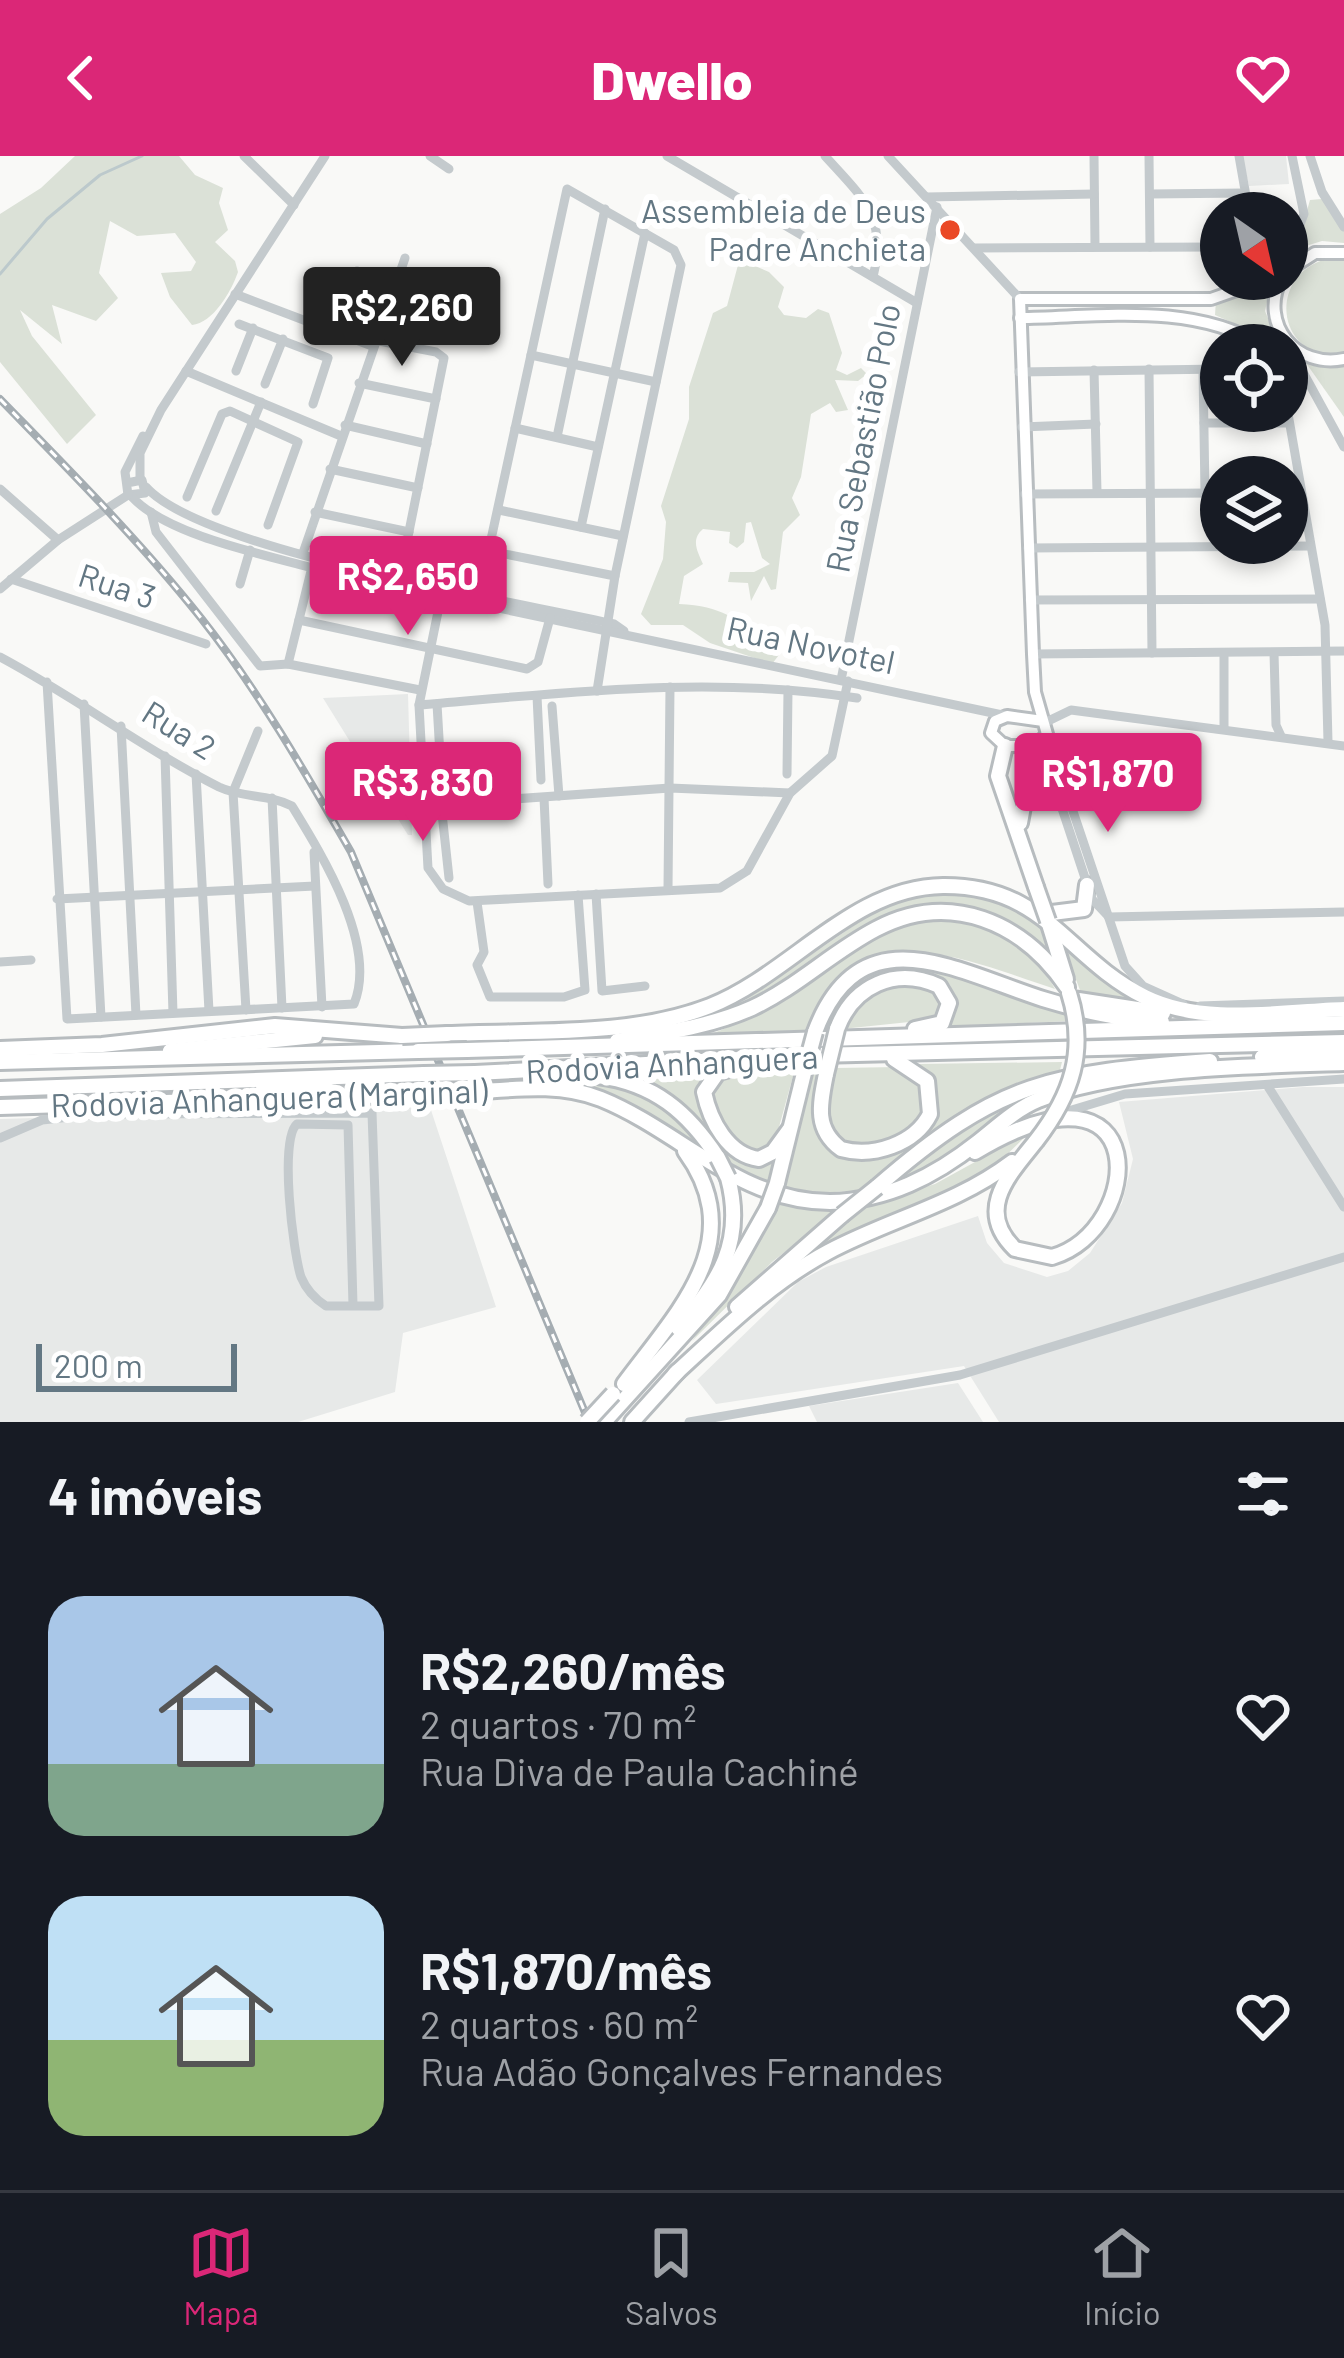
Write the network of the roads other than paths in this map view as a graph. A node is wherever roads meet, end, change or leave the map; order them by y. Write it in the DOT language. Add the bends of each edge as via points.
graph roads {
  1 [pos="244,156"];
  2 [pos="325,156"];
  3 [pos="430,156"];
  4 [pos="667,156"];
  5 [pos="825,156"];
  6 [pos="888,156"];
  7 [pos="1094,156"];
  8 [pos="1149,156"];
  9 [pos="1239,156"];
  10 [pos="1295,156"];
  11 [pos="1310,156"];
  12 [pos="449,169"];
  13 [pos="1245,192"];
  14 [pos="1301,192"];
  15 [pos="1200,193"];
  16 [pos="1094,194"];
  17 [pos="1150,194"];
  18 [pos="927,197"];
  19 [pos="947,197"];
  20 [pos="294,205"];
  21 [pos="937,207"];
  22 [pos="604,209"];
  23 [pos="1344,227"];
  24 [pos="645,233"];
  25 [pos="1095,246"];
  26 [pos="1150,247"];
  27 [pos="1200,247"];
  28 [pos="979,252"];
  29 [pos="1344,253"];
  30 [pos="405,258"];
  31 [pos="1308,258"];
  32 [pos="357,272"];
  33 [pos="873,277"];
  34 [pos="235,294"];
  35 [pos="1020,299"];
  36 [pos="1119,299"];
  37 [pos="1200,299"];
  38 [pos="917,303"];
  39 [pos="1118,316"];
  40 [pos="1020,318"];
  41 [pos="300,319"];
  42 [pos="239,324"];
  43 [pos="1205,324"];
  44 [pos="253,328"];
  45 [pos="332,331"];
  46 [pos="287,340"];
  47 [pos="373,343"];
  48 [pos="531,355"];
  49 [pos="1308,358"];
  50 [pos="1344,359"];
  51 [pos="572,364"];
  52 [pos="1094,370"];
  53 [pos="1149,370"];
  54 [pos="1200,370"];
  55 [pos="186,371"];
  56 [pos="236,371"];
  57 [pos="1019,372"];
  58 [pos="614,374"];
  59 [pos="1308,379"];
  60 [pos="656,382"];
  61 [pos="359,383"];
  62 [pos="265,384"];
  63 [pos="436,400"];
  64 [pos="265,404"];
  65 [pos="313,404"];
  66 [pos="257,423"];
  67 [pos="1339,423"];
  68 [pos="1096,424"];
  69 [pos="515,428"];
  70 [pos="1022,428"];
  71 [pos="343,430"];
  72 [pos="148,433"];
  73 [pos="557,437"];
  74 [pos="427,443"];
  75 [pos="1344,447"];
  76 [pos="598,448"];
  77 [pos="330,469"];
  78 [pos="143,483"];
  79 [pos="418,488"];
  80 [pos="0,489"];
  81 [pos="128,491"];
  82 [pos="1097,492"];
  83 [pos="1150,493"];
  84 [pos="1200,493"];
  85 [pos="1025,494"];
  86 [pos="187,497"];
  87 [pos="500,510"];
  88 [pos="216,511"];
  89 [pos="151,512"];
  90 [pos="315,512"];
  91 [pos="268,525"];
  92 [pos="581,527"];
  93 [pos="409,532"];
  94 [pos="1308,535"];
  95 [pos="623,536"];
  96 [pos="58,541"];
  97 [pos="1310,546"];
  98 [pos="1028,548"];
  99 [pos="1151,548"];
  100 [pos="250,550"];
  101 [pos="490,550"];
  102 [pos="303,553"];
  103 [pos="286,560"];
  104 [pos="312,567"];
  105 [pos="615,576"];
  106 [pos="11,579"];
  107 [pos="399,583"];
  108 [pos="240,584"];
  109 [pos="0,589"];
  110 [pos="441,597"];
  111 [pos="479,598"];
  112 [pos="1150,598"];
  113 [pos="1320,599"];
  114 [pos="1030,600"];
  115 [pos="550,618"];
  116 [pos="299,620"];
  117 [pos="606,627"];
  118 [pos="206,644"];
  119 [pos="428,649"];
  120 [pos="1344,651"];
  121 [pos="1224,652"];
  122 [pos="1328,652"];
  123 [pos="1152,653"];
  124 [pos="1274,653"];
  125 [pos="1033,654"];
  126 [pos="0,657"];
  127 [pos="288,664"];
  128 [pos="844,680"];
  129 [pos="47,682"];
  130 [pos="871,686"];
  131 [pos="670,687"];
  132 [pos="419,690"];
  133 [pos="788,690"];
  134 [pos="597,691"];
  135 [pos="1036,692"];
  136 [pos="538,696"];
  137 [pos="844,696"];
  138 [pos="857,698"];
  139 [pos="85,704"];
  140 [pos="437,704"];
  141 [pos="418,706"];
  142 [pos="552,706"];
  143 [pos="987,710"];
  144 [pos="1007,716"];
  145 [pos="1024,717"];
  146 [pos="842,718"];
  147 [pos="1045,726"];
  148 [pos="121,727"];
  149 [pos="990,729"];
  150 [pos="1224,729"];
  151 [pos="258,731"];
  152 [pos="1276,732"];
  153 [pos="1328,742"];
  154 [pos="1005,746"];
  155 [pos="1032,746"];
  156 [pos="1344,746"];
  157 [pos="165,756"];
  158 [pos="196,774"];
  159 [pos="787,774"];
  160 [pos="541,780"];
  161 [pos="670,788"];
  162 [pos="442,789"];
  163 [pos="232,792"];
  164 [pos="790,793"];
  165 [pos="559,796"];
  166 [pos="1059,796"];
  167 [pos="272,798"];
  168 [pos="544,798"];
  169 [pos="441,804"];
  170 [pos="428,805"];
  171 [pos="1023,846"];
  172 [pos="314,852"];
  173 [pos="449,878"];
  174 [pos="548,884"];
  175 [pos="1087,885"];
  176 [pos="315,886"];
  177 [pos="277,887"];
  178 [pos="668,889"];
  179 [pos="239,890"];
  180 [pos="202,892"];
  181 [pos="167,894"];
  182 [pos="596,894"];
  183 [pos="578,895"];
  184 [pos="130,896"];
  185 [pos="94,898"];
  186 [pos="57,899"];
  187 [pos="478,902"];
  188 [pos="1344,912"];
  189 [pos="1043,915"];
  190 [pos="1109,916"];
  191 [pos="31,960"];
  192 [pos="0,962"];
  193 [pos="981,975"];
  194 [pos="645,986"];
  195 [pos="1067,987"];
  196 [pos="1344,1005"];
  197 [pos="322,1006"];
  198 [pos="282,1008"];
  199 [pos="246,1010"];
  200 [pos="209,1011"];
  201 [pos="173,1013"];
  202 [pos="1203,1014"];
  203 [pos="136,1015"];
  204 [pos="101,1017"];
  205 [pos="1344,1023"];
  206 [pos="1245,1026"];
  207 [pos="362,1036"];
  208 [pos="818,1036"];
  209 [pos="1344,1042"];
  210 [pos="0,1049"];
  211 [pos="571,1049"];
  212 [pos="1344,1051"];
  213 [pos="883,1055"];
  214 [pos="784,1057"];
  215 [pos="115,1058"];
  216 [pos="0,1062"];
  217 [pos="1344,1063"];
  218 [pos="1230,1068"];
  219 [pos="551,1073"];
  220 [pos="1344,1079"];
  221 [pos="220,1081"];
  222 [pos="1267,1085"];
  223 [pos="0,1089"];
  224 [pos="1022,1089"];
  225 [pos="396,1095"];
  226 [pos="0,1107"];
  227 [pos="1034,1124"];
  228 [pos="789,1130"];
  229 [pos="0,1138"];
  230 [pos="673,1139"];
  231 [pos="1033,1144"];
  232 [pos="929,1178"];
  233 [pos="1344,1207"];
  234 [pos="1344,1257"];
  235 [pos="353,1305"];
  236 [pos="675,1374"];
  237 [pos="619,1395"];
  238 [pos="587,1422"];
  239 [pos="604,1422"];
  240 [pos="632,1422"];
  241 [pos="689,1422"];
  1 -- 20 [label="street"];
  2 -- 20 [label="street"];
  3 -- 12 [label="street"];
  4 -- 33 [label="street"];
  5 -- 33 [label="street" via="876,222"];
  6 -- 18 [label="street"];
  7 -- 16 [label="street"];
  8 -- 17 [label="street"];
  9 -- 13 [label="street"];
  10 -- 14 [label="street"];
  11 -- 23 [label="street"];
  15 -- 17 [label="street"];
  16 -- 19 [label="street"];
  16 -- 25 [label="street"];
  17 -- 26 [label="street"];
  18 -- 19 [label="street"];
  18 -- 21 [label="street"];
  19 -- 21 [label="street"];
  20 -- 34 [label="street"];
  21 -- 28 [label="street"];
  21 -- 38 [label="street, Rua Sebastião Polo"];
  22 -- 24 [label="street"];
  22 -- 48 [label="street" via="567,189"];
  22 -- 51 [label="street"];
  24 -- 58 [label="street"];
  24 -- 60 [label="street" via="674,250 681,265"];
  25 -- 26 [label="street"];
  25 -- 28 [label="street"];
  26 -- 27 [label="street"];
  28 -- 35 [label="street"];
  29 -- 31 [label="main road"];
  30 -- 47 [label="street"];
  32 -- 45 [label="street"];
  33 -- 38 [label="street"];
  34 -- 41 [label="street"];
  34 -- 55 [label="street"];
  35 -- 36 [label="main road"];
  35 -- 40 [label="main road"];
  36 -- 37 [label="main road"];
  36 -- 39 [label="main road"];
  38 -- 128 [label="street, Rua Sebastião Polo"];
  39 -- 40 [label="main road"];
  39 -- 43 [label="main road"];
  40 -- 57 [label="main road"];
  41 -- 45 [label="street"];
  41 -- 46 [label="street"];
  42 -- 44 [label="street"];
  44 -- 46 [label="street"];
  44 -- 56 [label="street"];
  45 -- 47 [label="street"];
  46 -- 62 [label="street"];
  46 -- 65 [label="street" via="329,360"];
  47 -- 61 [label="street"];
  47 -- 63 [label="street" via="442,355"];
  48 -- 51 [label="street"];
  48 -- 69 [label="street"];
  49 -- 50 [label="main road"];
  51 -- 58 [label="street"];
  51 -- 73 [label="street"];
  52 -- 53 [label="street"];
  52 -- 57 [label="street"];
  52 -- 68 [label="street"];
  53 -- 54 [label="street"];
  53 -- 83 [label="street"];
  55 -- 64 [label="street"];
  55 -- 72 [label="street"];
  57 -- 70 [label="main road"];
  58 -- 60 [label="street"];
  58 -- 76 [label="street"];
  59 -- 67 [label="street"];
  60 -- 95 [label="street"];
  61 -- 63 [label="street"];
  61 -- 71 [label="street"];
  63 -- 74 [label="street"];
  64 -- 66 [label="street"];
  64 -- 71 [label="street"];
  66 -- 86 [label="street" via="222,414"];
  66 -- 88 [label="street"];
  66 -- 91 [label="street" via="299,446"];
  67 -- 75 [label="street"];
  68 -- 70 [label="street"];
  68 -- 82 [label="street"];
  69 -- 73 [label="street"];
  69 -- 87 [label="street"];
  70 -- 85 [label="main road"];
  71 -- 74 [label="street"];
  71 -- 77 [label="street"];
  72 -- 78 [label="street"];
  72 -- 81 [label="street" via="131,454"];
  73 -- 76 [label="street"];
  74 -- 79 [label="street"];
  76 -- 92 [label="street"];
  77 -- 79 [label="street"];
  77 -- 90 [label="street"];
  78 -- 81 [label="street"];
  78 -- 81 [label="street" via="140,497"];
  78 -- 102 [label="street, Rua Novotel" via="186,515"];
  79 -- 93 [label="street"];
  80 -- 96 [label="street"];
  81 -- 89 [label="street, Rua Novotel"];
  81 -- 96 [label="street"];
  82 -- 83 [label="street"];
  82 -- 85 [label="street"];
  83 -- 84 [label="street"];
  83 -- 99 [label="street"];
  85 -- 98 [label="main road"];
  87 -- 92 [label="street"];
  87 -- 101 [label="street"];
  89 -- 100 [label="street, Rua Novotel"];
  89 -- 127 [label="street" via="156,532 244,650 260,666"];
  90 -- 93 [label="street"];
  90 -- 102 [label="street"];
  92 -- 95 [label="street"];
  93 -- 107 [label="street"];
  94 -- 97 [label="street"];
  95 -- 105 [label="street"];
  96 -- 106 [label="street"];
  97 -- 99 [label="street"];
  97 -- 113 [label="street"];
  98 -- 99 [label="street"];
  98 -- 114 [label="main road"];
  99 -- 112 [label="street"];
  100 -- 103 [label="street, Rua Novotel"];
  100 -- 108 [label="street"];
  101 -- 105 [label="street"];
  101 -- 111 [label="street"];
  102 -- 103 [label="street"];
  102 -- 104 [label="street"];
  102 -- 107 [label="street, Rua Novotel"];
  103 -- 104 [label="street, Rua Novotel"];
  104 -- 107 [label="street, Rua Novotel"];
  104 -- 116 [label="street"];
  105 -- 117 [label="street"];
  106 -- 109 [label="street"];
  106 -- 118 [label="street, Rua 3"];
  107 -- 110 [label="street, Rua Novotel"];
  107 -- 111 [label="street, Rua Novotel"];
  110 -- 111 [label="street, Rua Novotel"];
  110 -- 119 [label="street"];
  111 -- 115 [label="street, Rua Novotel"];
  111 -- 117 [label="street, Rua Novotel"];
  112 -- 113 [label="street"];
  112 -- 114 [label="street"];
  112 -- 123 [label="street"];
  113 -- 122 [label="street"];
  114 -- 125 [label="main road"];
  115 -- 117 [label="street, Rua Novotel"];
  115 -- 119 [label="street" via="532,668"];
  116 -- 119 [label="street"];
  116 -- 127 [label="street"];
  117 -- 128 [label="street, Rua Novotel"];
  117 -- 134 [label="street"];
  119 -- 132 [label="street"];
  120 -- 122 [label="street"];
  121 -- 123 [label="street"];
  121 -- 124 [label="street"];
  121 -- 150 [label="street"];
  122 -- 124 [label="street"];
  122 -- 153 [label="street"];
  123 -- 125 [label="street"];
  124 -- 152 [label="street"];
  125 -- 135 [label="main road"];
  126 -- 129 [label="street, Rua 2"];
  127 -- 132 [label="street"];
  128 -- 130 [label="street, Rua Novotel"];
  128 -- 137 [label="street, Rua Sebastião Polo"];
  129 -- 139 [label="street, Rua 2"];
  129 -- 186 [label="street"];
  130 -- 138 [label="street"];
  130 -- 143 [label="street, Rua Novotel"];
  131 -- 133 [label="street"];
  131 -- 134 [label="street"];
  131 -- 161 [label="street"];
  132 -- 141 [label="street"];
  133 -- 137 [label="street"];
  133 -- 159 [label="street"];
  134 -- 136 [label="street"];
  135 -- 145 [label="main road"];
  135 -- 147 [label="main road"];
  136 -- 140 [label="street"];
  136 -- 160 [label="street"];
  137 -- 138 [label="street"];
  137 -- 146 [label="street, Rua Sebastião Polo"];
  138 -- 146 [label="street"];
  139 -- 148 [label="street, Rua 2"];
  139 -- 185 [label="street"];
  140 -- 141 [label="street"];
  140 -- 162 [label="street"];
  141 -- 170 [label="street"];
  142 -- 165 [label="street"];
  143 -- 144 [label="street, Rua Novotel"];
  143 -- 149 [label="street"];
  144 -- 145 [label="main road"];
  144 -- 149 [label="main road"];
  145 -- 147 [label="main road"];
  146 -- 164 [label="street" via="832,756"];
  147 -- 150 [label="street" via="1072,710"];
  147 -- 155 [label="main road"];
  147 -- 190 [label="street"];
  148 -- 157 [label="street, Rua 2"];
  148 -- 184 [label="street"];
  149 -- 154 [label="main road"];
  150 -- 152 [label="street"];
  151 -- 163 [label="street"];
  152 -- 153 [label="street"];
  153 -- 156 [label="street"];
  154 -- 155 [label="main road"];
  154 -- 171 [label="highway" via="998,776"];
  155 -- 166 [label="street"];
  157 -- 158 [label="street, Rua 2"];
  157 -- 181 [label="street"];
  158 -- 163 [label="street, Rua 2"];
  158 -- 180 [label="street"];
  161 -- 164 [label="street"];
  161 -- 165 [label="street"];
  161 -- 178 [label="street"];
  163 -- 167 [label="street, Rua 2"];
  163 -- 179 [label="street"];
  164 -- 178 [label="street" via="737,881"];
  165 -- 168 [label="street"];
  166 -- 171 [label="highway" via="1040,786 1023,794"];
  166 -- 175 [label="street"];
  167 -- 172 [label="street" via="292,806"];
  167 -- 177 [label="street"];
  168 -- 169 [label="street"];
  168 -- 174 [label="street"];
  169 -- 170 [label="street"];
  169 -- 173 [label="street"];
  170 -- 187 [label="street" via="428,868 452,895"];
  171 -- 195 [label="highway, bridge"];
  172 -- 176 [label="street"];
  172 -- 197 [label="street" via="350,916 357,952 354,1004"];
  175 -- 189 [label="highway" via="1084,909"];
  175 -- 190 [label="street"];
  176 -- 177 [label="street"];
  176 -- 197 [label="street"];
  177 -- 179 [label="street"];
  177 -- 198 [label="street"];
  178 -- 182 [label="street"];
  179 -- 180 [label="street"];
  179 -- 199 [label="street"];
  180 -- 181 [label="street"];
  180 -- 200 [label="street"];
  181 -- 184 [label="street"];
  181 -- 201 [label="street"];
  182 -- 183 [label="street"];
  182 -- 194 [label="street" via="602,991"];
  183 -- 187 [label="street"];
  183 -- 187 [label="street" via="585,990 564,997 490,997 477,965 484,952"];
  184 -- 185 [label="street"];
  184 -- 203 [label="street"];
  185 -- 186 [label="street"];
  185 -- 204 [label="street"];
  186 -- 204 [label="street" via="67,1019"];
  188 -- 190 [label="street"];
  189 -- 202 [label="highway, Rodovia Anhanguera (Marginal)" via="1142,996"];
  189 -- 207 [label="highway, Rodovia Anhanguera (Marginal), bridge" via="992,890 914,889 860,910 778,970 702,1009 654,1021"];
  190 -- 196 [label="street" via="1125,966 1143,986 1182,1004"];
  191 -- 192 [label="street"];
  193 -- 202 [label="highway" via="1127,1009"];
  193 -- 206 [label="highway" via="1111,1017"];
  193 -- 208 [label="highway" via="926,959 874,964 839,988"];
  195 -- 211 [label="highway" via="1015,932 930,912 879,927 749,1009"];
  195 -- 231 [label="highway, bridge" via="1078,1027 1076,1065"];
  196 -- 202 [label="highway, Rodovia Anhanguera (Marginal)"];
  197 -- 198 [label="street"];
  198 -- 199 [label="street"];
  199 -- 200 [label="street"];
  200 -- 201 [label="street"];
  201 -- 203 [label="street"];
  203 -- 204 [label="street"];
  205 -- 206 [label="highway, Rodovia Anhanguera"];
  206 -- 208 [label="highway, Rodovia Anhanguera"];
  207 -- 210 [label="highway, Rodovia Anhanguera (Marginal)" via="275,1026"];
  207 -- 215 [label="highway"];
  208 -- 211 [label="highway, Rodovia Anhanguera"];
  208 -- 213 [label="highway, bridge" via="862,1031 932,1028 949,1004 932,982 887,979 850,1002 837,1029 826,1074 820,1117 832,1143 861,1153 921,1128 932,1100 922,1074"];
  208 -- 228 [label="highway, bridge"];
  209 -- 213 [label="highway, Rodovia Anhanguera"];
  211 -- 215 [label="highway, Rodovia Anhanguera, bridge"];
  212 -- 224 [label="highway" via="1103,1069"];
  213 -- 214 [label="highway, Rodovia Anhanguera"];
  214 -- 219 [label="highway, Rodovia Anhanguera"];
  214 -- 228 [label="highway" via="718,1072 704,1092 723,1135 749,1158 773,1152"];
  215 -- 216 [label="highway, Rodovia Anhanguera"];
  217 -- 218 [label="highway, Rodovia Anhanguera (Marginal)"];
  218 -- 224 [label="highway"];
  218 -- 232 [label="highway, Rodovia Anhanguera (Marginal)" via="1042,1098"];
  219 -- 221 [label="highway, Rodovia Anhanguera, bridge"];
  219 -- 237 [label="highway, bridge" via="612,1078 658,1094 686,1115 728,1178 734,1221 722,1273"];
  220 -- 222 [label="street"];
  221 -- 223 [label="highway, Rodovia Anhanguera"];
  221 -- 225 [label="highway"];
  222 -- 227 [label="street" via="1125,1094"];
  222 -- 233 [label="street"];
  224 -- 236 [label="highway, bridge" via="939,1135 752,1290"];
  225 -- 226 [label="highway, Rodovia Anhanguera (Marginal)"];
  225 -- 230 [label="highway, Rodovia Anhanguera (Marginal), bridge" via="545,1088 583,1094"];
  227 -- 231 [label="highway" via="1081,1116 1107,1132 1118,1152 1119,1175 1101,1216 1078,1244 1052,1257 1016,1250 995,1217 996,1196"];
  227 -- 232 [label="highway"];
  228 -- 237 [label="highway, bridge" via="768,1208 740,1266 663,1358"];
  229 -- 235 [label="street" via="50,1118 98,1114 372,1113 379,1306"];
  230 -- 232 [label="highway, Rodovia Anhanguera (Marginal)" via="746,1183 813,1201 868,1197"];
  230 -- 237 [label="highway" via="704,1183 708,1256"];
  231 -- 236 [label="highway" via="948,1204 800,1269"];
  234 -- 241 [label="street" via="964,1374"];
  235 -- 235 [label="street" via="350,1130 344,1123 297,1124 289,1138 302,1278 326,1306"];
  236 -- 240 [label="highway"];
  237 -- 238 [label="highway, bridge"];
  237 -- 239 [label="highway"];
}
